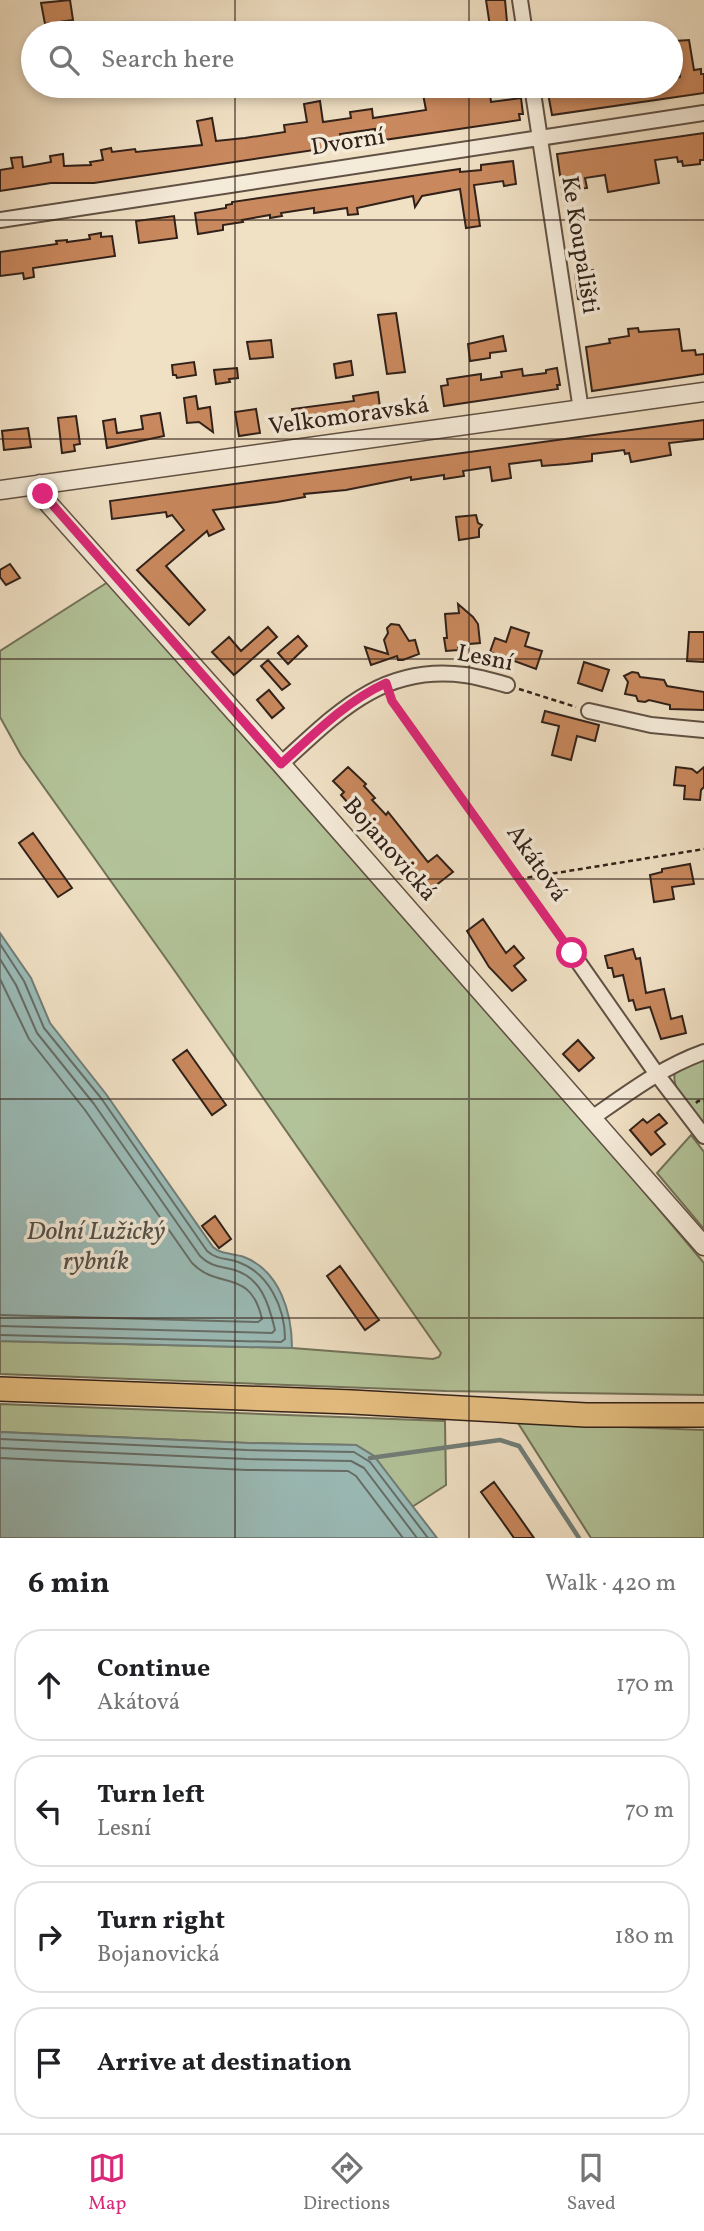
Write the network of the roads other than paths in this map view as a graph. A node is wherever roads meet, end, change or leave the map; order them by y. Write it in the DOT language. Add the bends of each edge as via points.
graph roads {
  1 [pos="520,0"];
  2 [pos="523,21"];
  3 [pos="534,98"];
  4 [pos="704,113"];
  5 [pos="540,137"];
  6 [pos="0,220"];
  7 [pos="704,392"];
  8 [pos="581,410"];
  9 [pos="40,484"];
  10 [pos="0,490"];
  11 [pos="507,685"];
  12 [pos="589,711"];
  13 [pos="704,730"];
  14 [pos="281,764"];
  15 [pos="572,953"];
  16 [pos="704,1052"];
  17 [pos="656,1073"];
  18 [pos="592,1118"];
  19 [pos="704,1136"];
  20 [pos="704,1246"];
  21 [pos="0,1389"];
  22 [pos="704,1415"];
  1 -- 2 [label="street"];
  3 -- 5 [label="street, Ke Koupališti"];
  4 -- 5 [label="street, Dvorní"];
  5 -- 6 [label="street, Dvorní"];
  5 -- 8 [label="street, Ke Koupališti"];
  7 -- 8 [label="street, Velkomoravská"];
  8 -- 9 [label="street, Velkomoravská"];
  9 -- 10 [label="street, Velkomoravská"];
  9 -- 14 [label="street, Bojanovická" via="48,503"];
  11 -- 14 [label="street, Lesní" via="448,673 386,683 342,709"];
  12 -- 13 [label="street" via="651,725"];
  14 -- 18 [label="street, Bojanovická"];
  15 -- 17 [label="street"];
  16 -- 17 [label="street"];
  17 -- 18 [label="street"];
  17 -- 19 [label="street"];
  18 -- 20 [label="street, Bojanovická"];
  21 -- 22 [label="main road" via="586,1415"];
}
